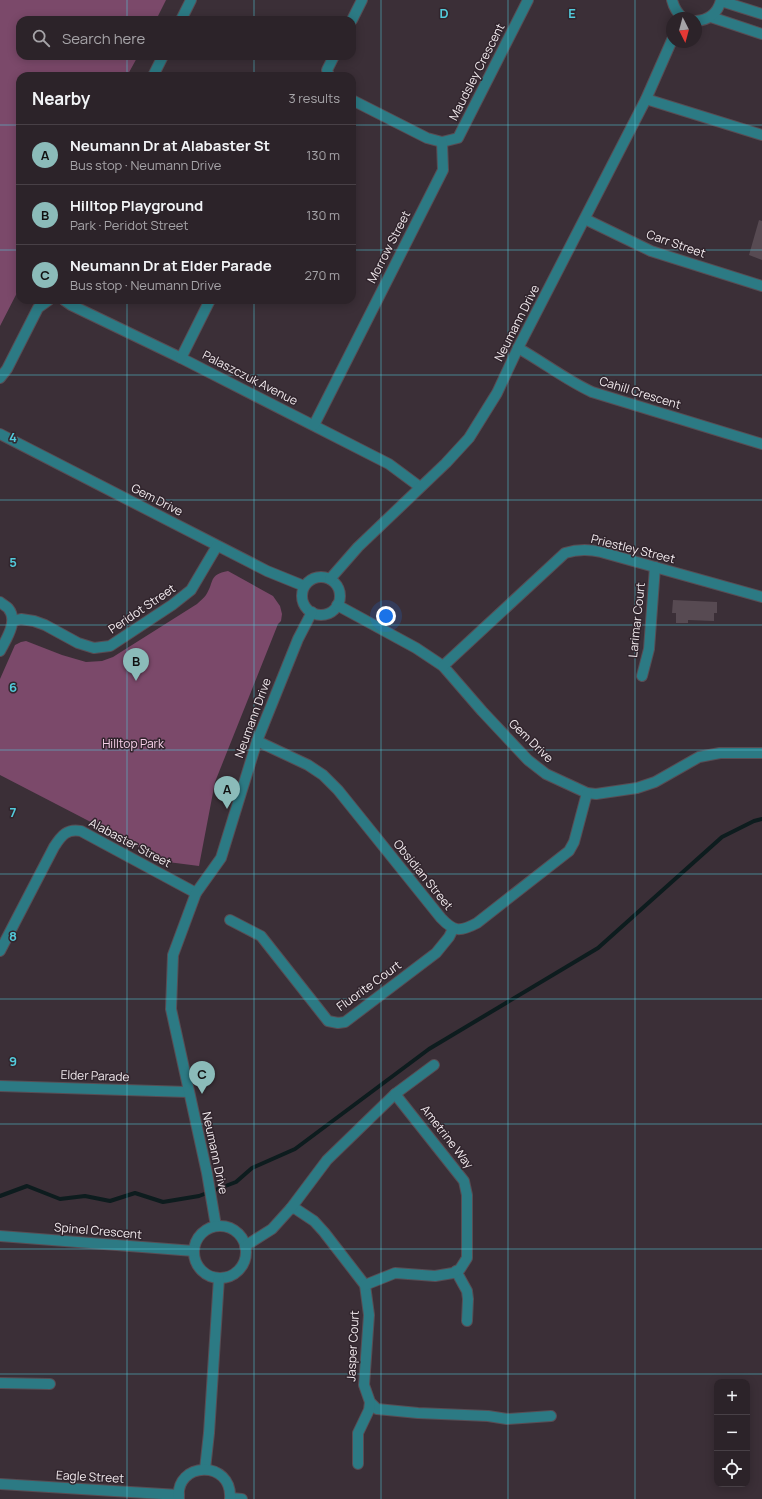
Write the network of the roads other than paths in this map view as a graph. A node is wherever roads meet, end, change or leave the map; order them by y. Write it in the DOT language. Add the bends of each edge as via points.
graph roads {
  1 [pos="191,0"];
  2 [pos="362,0"];
  3 [pos="528,0"];
  4 [pos="672,0"];
  5 [pos="721,1"];
  6 [pos="676,12"];
  7 [pos="762,14"];
  8 [pos="183,16"];
  9 [pos="354,16"];
  10 [pos="711,17"];
  11 [pos="702,20"];
  12 [pos="762,34"];
  13 [pos="668,48"];
  14 [pos="161,60"];
  15 [pos="332,60"];
  16 [pos="155,72"];
  17 [pos="328,72"];
  18 [pos="646,99"];
  19 [pos="356,102"];
  20 [pos="762,134"];
  21 [pos="442,142"];
  22 [pos="585,219"];
  23 [pos="762,286"];
  24 [pos="44,304"];
  25 [pos="70,304"];
  26 [pos="208,304"];
  27 [pos="518,348"];
  28 [pos="181,358"];
  29 [pos="0,378"];
  30 [pos="314,425"];
  31 [pos="0,434"];
  32 [pos="762,444"];
  33 [pos="420,487"];
  34 [pos="218,546"];
  35 [pos="656,567"];
  36 [pos="330,579"];
  37 [pos="304,586"];
  38 [pos="762,597"];
  39 [pos="0,602"];
  40 [pos="337,605"];
  41 [pos="312,612"];
  42 [pos="13,621"];
  43 [pos="0,651"];
  44 [pos="443,666"];
  45 [pos="642,676"];
  46 [pos="257,741"];
  47 [pos="762,753"];
  48 [pos="587,793"];
  49 [pos="196,893"];
  50 [pos="230,920"];
  51 [pos="453,929"];
  52 [pos="0,951"];
  53 [pos="434,1065"];
  54 [pos="0,1086"];
  55 [pos="188,1092"];
  56 [pos="395,1094"];
  57 [pos="292,1208"];
  58 [pos="216,1226"];
  59 [pos="0,1236"];
  60 [pos="245,1246"];
  61 [pos="194,1251"];
  62 [pos="456,1271"];
  63 [pos="219,1278"];
  64 [pos="365,1285"];
  65 [pos="467,1320"];
  66 [pos="0,1383"];
  67 [pos="50,1384"];
  68 [pos="370,1402"];
  69 [pos="551,1416"];
  70 [pos="358,1464"];
  71 [pos="205,1469"];
  72 [pos="0,1484"];
  73 [pos="179,1497"];
  74 [pos="230,1498"];
  75 [pos="242,1499"];
  1 -- 8 [label="street"];
  2 -- 9 [label="street"];
  3 -- 21 [label="street, Maudsley Crescent" via="458,138"];
  4 -- 6 [label="street"];
  5 -- 7 [label="street"];
  5 -- 10 [label="street"];
  10 -- 11 [label="street"];
  10 -- 12 [label="street"];
  13 -- 18 [label="street, Neumann Drive"];
  14 -- 16 [label="street"];
  15 -- 17 [label="street"];
  18 -- 20 [label="street"];
  18 -- 22 [label="street, Neumann Drive"];
  19 -- 21 [label="street" via="427,138"];
  21 -- 30 [label="street, Morrow Street" via="442,170"];
  22 -- 23 [label="street, Carr Street" via="651,251"];
  22 -- 27 [label="street, Neumann Drive"];
  24 -- 29 [label="street" via="35,313"];
  25 -- 28 [label="street, Palaszczuk Avenue"];
  26 -- 28 [label="street"];
  27 -- 32 [label="street, Cahill Crescent" via="592,392"];
  27 -- 33 [label="street, Neumann Drive" via="497,393 469,438"];
  28 -- 30 [label="street, Palaszczuk Avenue"];
  30 -- 33 [label="street, Palaszczuk Avenue" via="389,464"];
  31 -- 34 [label="street, Gem Drive"];
  33 -- 36 [label="street, Neumann Drive" via="358,546"];
  34 -- 37 [label="street, Gem Drive" via="267,571"];
  34 -- 42 [label="street, Peridot Street" via="191,590 110,646 94,648 78,643 34,621"];
  35 -- 38 [label="street, Priestley Street"];
  35 -- 44 [label="street, Priestley Street" via="588,550 575,549 565,553"];
  35 -- 45 [label="street, Larimar Court" via="649,649"];
  36 -- 37 [label="street" via="312,578"];
  36 -- 40 [label="street" via="339,592"];
  37 -- 41 [label="street" via="302,598 307,609"];
  39 -- 42 [label="street" via="9,609"];
  40 -- 41 [label="street" via="324,614"];
  40 -- 44 [label="street, Gem Drive" via="416,648"];
  41 -- 46 [label="street, Neumann Drive" via="298,639"];
  42 -- 43 [label="street"];
  44 -- 48 [label="street, Gem Drive" via="528,760 546,774"];
  46 -- 49 [label="street, Neumann Drive" via="221,858"];
  46 -- 51 [label="street, Obsidian Street" via="308,765 323,775 338,790 441,918"];
  47 -- 48 [label="street, Gem Drive" via="720,753 699,757 655,782 637,788"];
  48 -- 51 [label="street, Obsidian Street" via="574,842 569,851 477,923 467,928"];
  49 -- 52 [label="street, Alabaster Street" via="73,829 59,838"];
  49 -- 55 [label="street, Neumann Drive" via="173,955 171,1009"];
  50 -- 51 [label="street, Fluorite Court" via="261,936 328,1020 338,1023 345,1022 436,953"];
  53 -- 56 [label="street"];
  54 -- 55 [label="street, Elder Parade"];
  55 -- 58 [label="street, Neumann Drive" via="207,1173"];
  56 -- 57 [label="street" via="327,1160"];
  56 -- 62 [label="street, Ametrine Way" via="464,1181 467,1195 466,1258"];
  57 -- 60 [label="street" via="272,1229"];
  57 -- 64 [label="street" via="314,1221"];
  58 -- 60 [label="street" via="235,1230"];
  58 -- 61 [label="street" via="203,1232 195,1244"];
  59 -- 61 [label="street, Spinel Crescent"];
  60 -- 63 [label="street" via="246,1254 240,1268 234,1274"];
  61 -- 63 [label="street" via="194,1258 201,1270"];
  62 -- 64 [label="street" via="453,1274 435,1276 395,1273"];
  62 -- 65 [label="street" via="467,1291"];
  63 -- 71 [label="street"];
  64 -- 68 [label="street, Jasper Court" via="369,1315 364,1385"];
  66 -- 67 [label="street"];
  68 -- 69 [label="street" via="377,1409 418,1413 507,1419"];
  68 -- 70 [label="street" via="358,1433"];
  71 -- 73 [label="street" via="197,1470 184,1479"];
  71 -- 74 [label="street" via="221,1475 228,1485"];
  72 -- 73 [label="street, Eagle Street"];
  74 -- 75 [label="street"];
}
